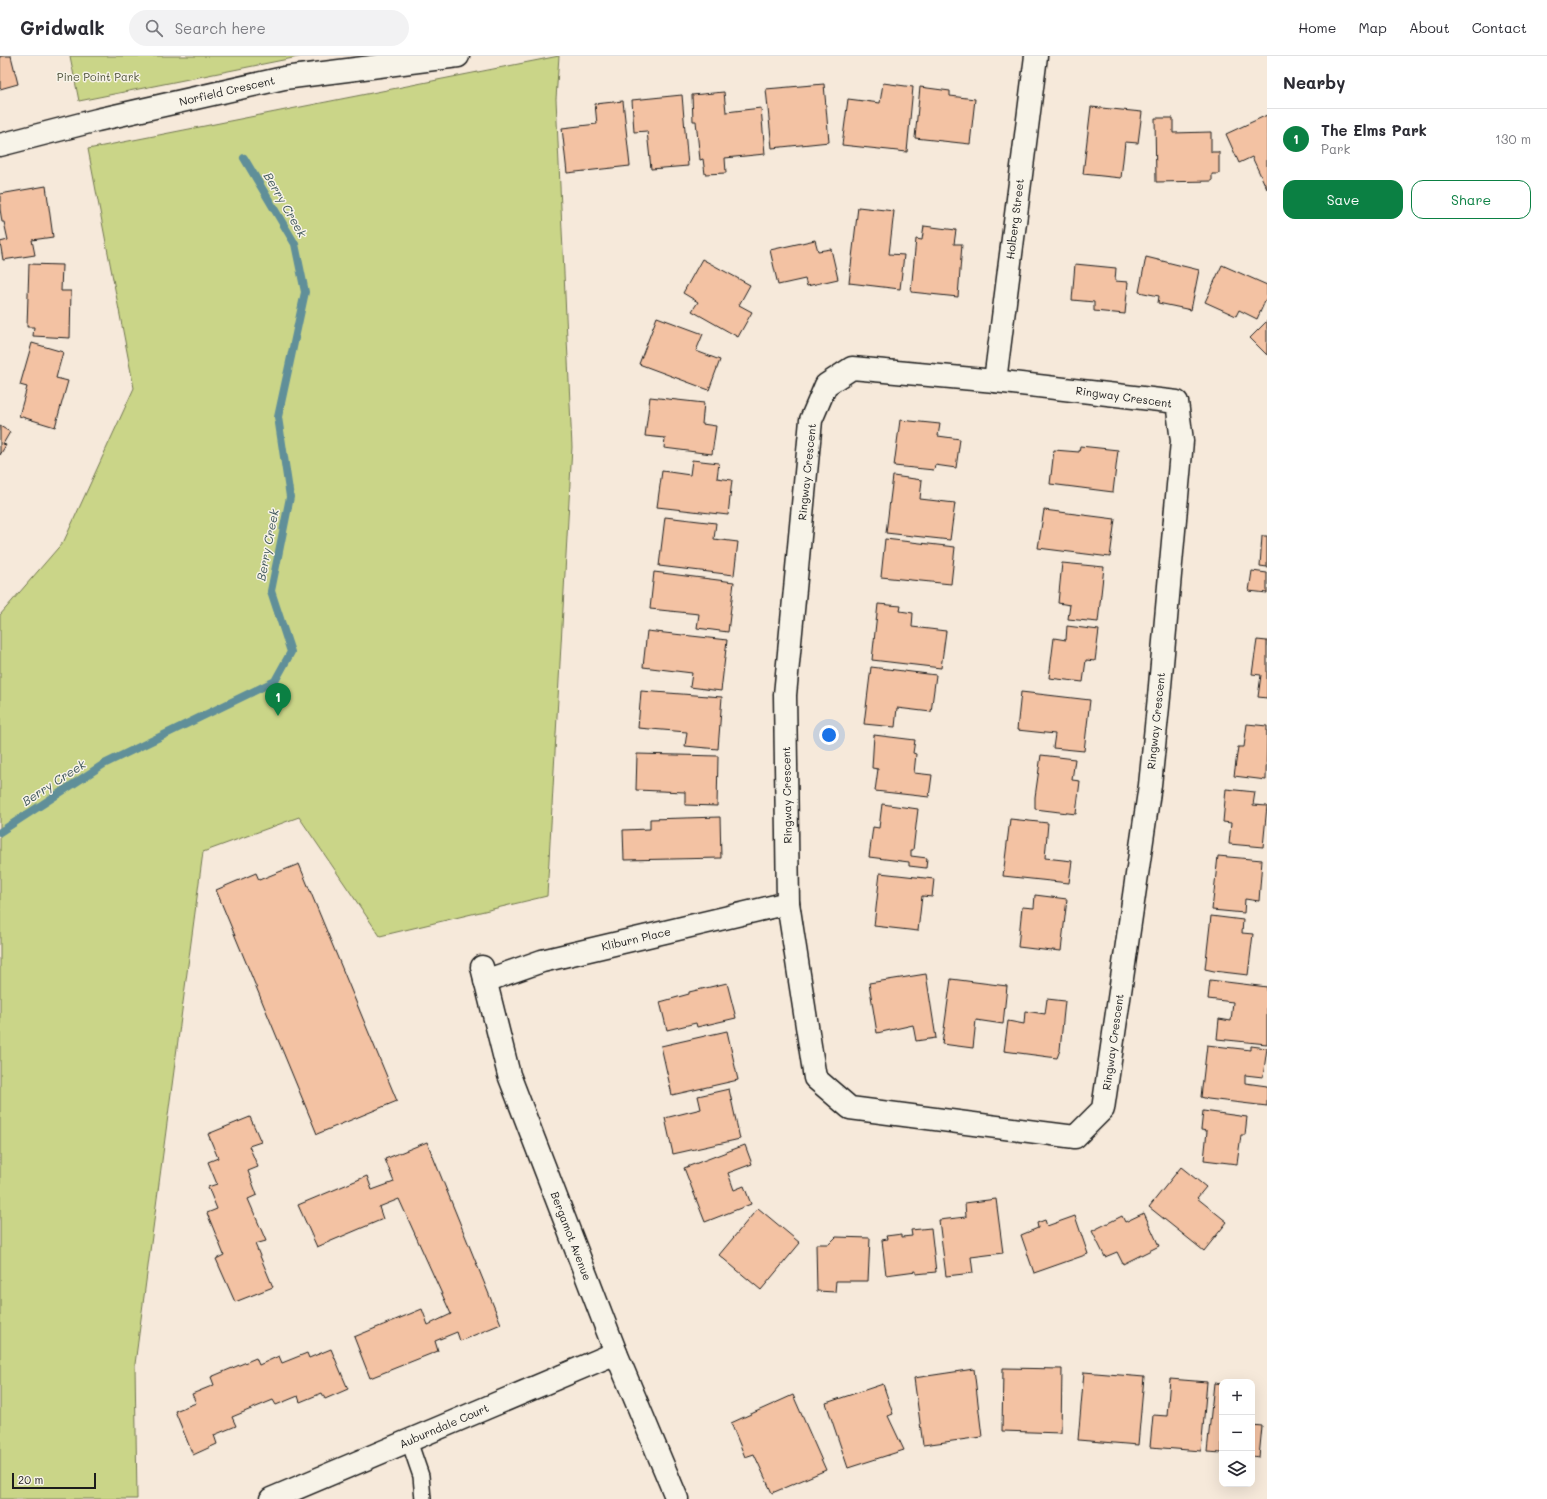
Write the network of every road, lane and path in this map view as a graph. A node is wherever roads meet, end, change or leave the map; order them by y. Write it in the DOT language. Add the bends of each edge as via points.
graph roads {
  1 [pos="458,56"];
  2 [pos="1036,56"];
  3 [pos="0,145"];
  4 [pos="995,381"];
  5 [pos="788,903"];
  6 [pos="483,974"];
  7 [pos="616,1353"];
  8 [pos="409,1441"];
  9 [pos="297,1494"];
  10 [pos="272,1499"];
  11 [pos="423,1499"];
  12 [pos="677,1499"];
  1 -- 3 [label="street, Norfield Crescent" via="284,78 97,120"];
  2 -- 4 [label="street, Holberg Street"];
  4 -- 5 [label="street, Ringway Crescent" via="852,368 826,385 811,420 785,695"];
  4 -- 5 [label="street, Ringway Crescent" via="1177,402 1182,441 1150,785 1103,1109 1075,1137 850,1108 815,1078"];
  5 -- 6 [label="street, Kliburn Place"];
  6 -- 7 [label="street, Bergamot Avenue" via="509,1075"];
  7 -- 8 [label="street, Auburndale Court"];
  7 -- 12 [label="street, Bergamot Avenue"];
  8 -- 9 [label="street, Auburndale Court"];
  8 -- 11 [label="lane" via="421,1476"];
  9 -- 10 [label="street, Auburndale Court"];
}
